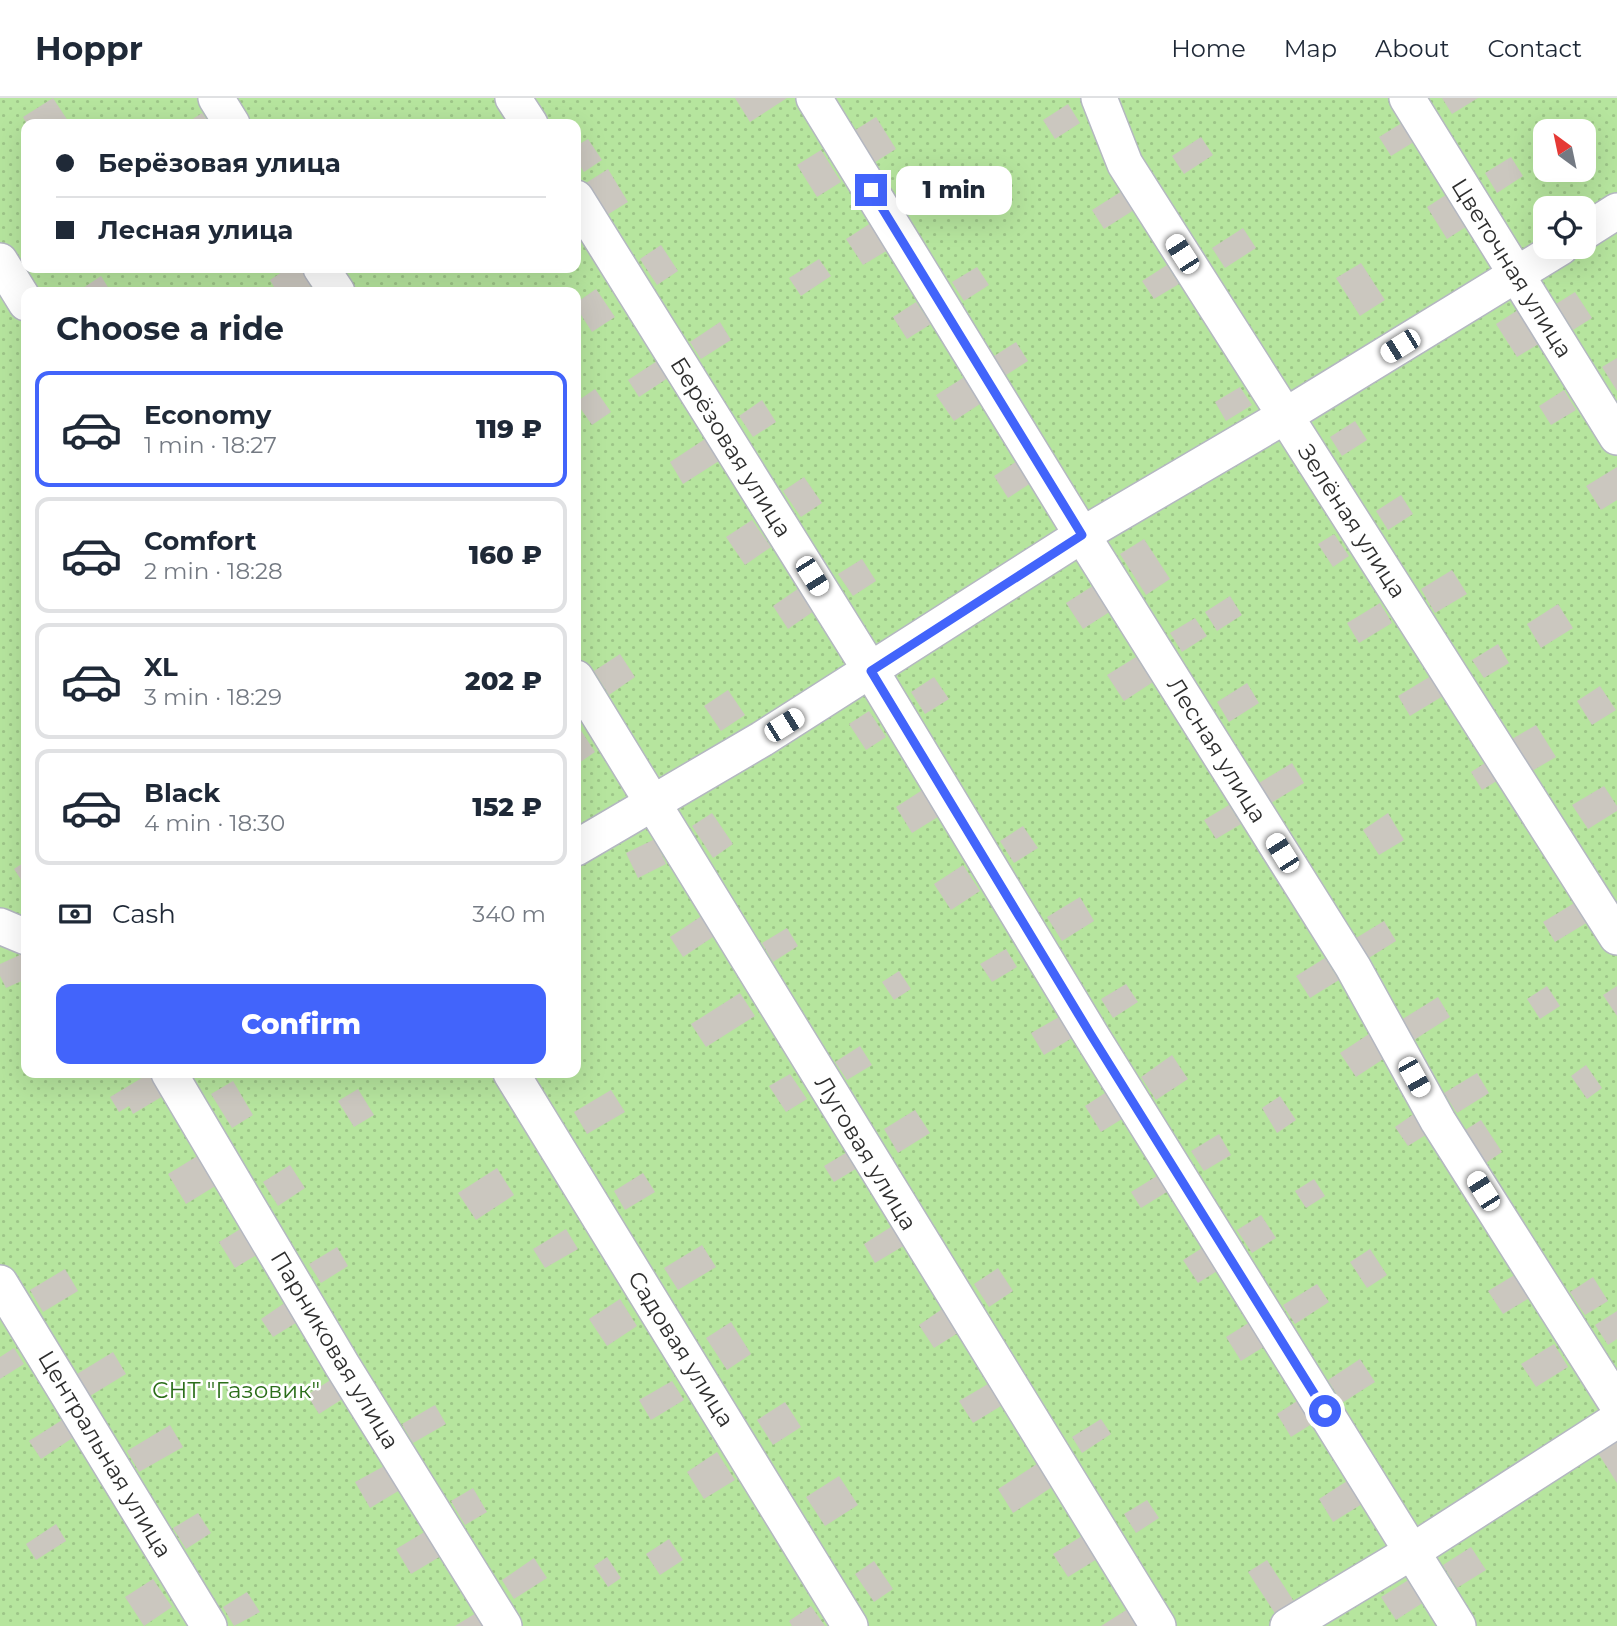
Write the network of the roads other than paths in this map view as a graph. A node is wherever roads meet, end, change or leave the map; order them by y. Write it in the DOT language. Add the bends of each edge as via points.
graph roads {
  1 [pos="216,98"];
  2 [pos="513,98"];
  3 [pos="814,98"];
  4 [pos="1099,98"];
  5 [pos="1408,98"];
  6 [pos="229,119"];
  7 [pos="527,119"];
  8 [pos="581,206"];
  9 [pos="1617,211"];
  10 [pos="1596,224"];
  11 [pos="1542,259"];
  12 [pos="0,261"];
  13 [pos="1516,275"];
  14 [pos="21,295"];
  15 [pos="1285,416"];
  16 [pos="1617,437"];
  17 [pos="1082,535"];
  18 [pos="871,671"];
  19 [pos="581,686"];
  20 [pos="653,803"];
  21 [pos="581,845"];
  22 [pos="0,926"];
  23 [pos="21,935"];
  24 [pos="1617,937"];
  25 [pos="172,1078"];
  26 [pos="514,1078"];
  27 [pos="0,1283"];
  28 [pos="1617,1404"];
  29 [pos="1617,1420"];
  30 [pos="1413,1551"];
  31 [pos="209,1626"];
  32 [pos="504,1626"];
  33 [pos="850,1626"];
  34 [pos="1158,1626"];
  35 [pos="1288,1626"];
  36 [pos="1458,1626"];
  1 -- 6 [label="street"];
  2 -- 7 [label="street"];
  3 -- 17 [label="street, Лесная улица"];
  4 -- 15 [label="street, Зелёная улица" via="1125,164"];
  5 -- 13 [label="street, Цветочная улица"];
  8 -- 18 [label="street, Берёзовая улица"];
  9 -- 10 [label="street"];
  11 -- 13 [label="street"];
  12 -- 14 [label="street"];
  13 -- 15 [label="street"];
  13 -- 16 [label="street, Цветочная улица"];
  15 -- 17 [label="street"];
  15 -- 24 [label="street, Зелёная улица"];
  17 -- 18 [label="street"];
  17 -- 28 [label="street, Лесная улица" via="1353,967 1438,1121"];
  18 -- 20 [label="street"];
  18 -- 30 [label="street, Берёзовая улица" via="1091,1035"];
  19 -- 20 [label="street, Луговая улица"];
  20 -- 21 [label="street"];
  20 -- 34 [label="street, Луговая улица"];
  22 -- 23 [label="street"];
  25 -- 32 [label="street, Парниковая улица"];
  26 -- 33 [label="street, Садовая улица"];
  27 -- 31 [label="street, Центральная улица"];
  29 -- 30 [label="street"];
  30 -- 35 [label="street"];
  30 -- 36 [label="street, Берёзовая улица"];
}
